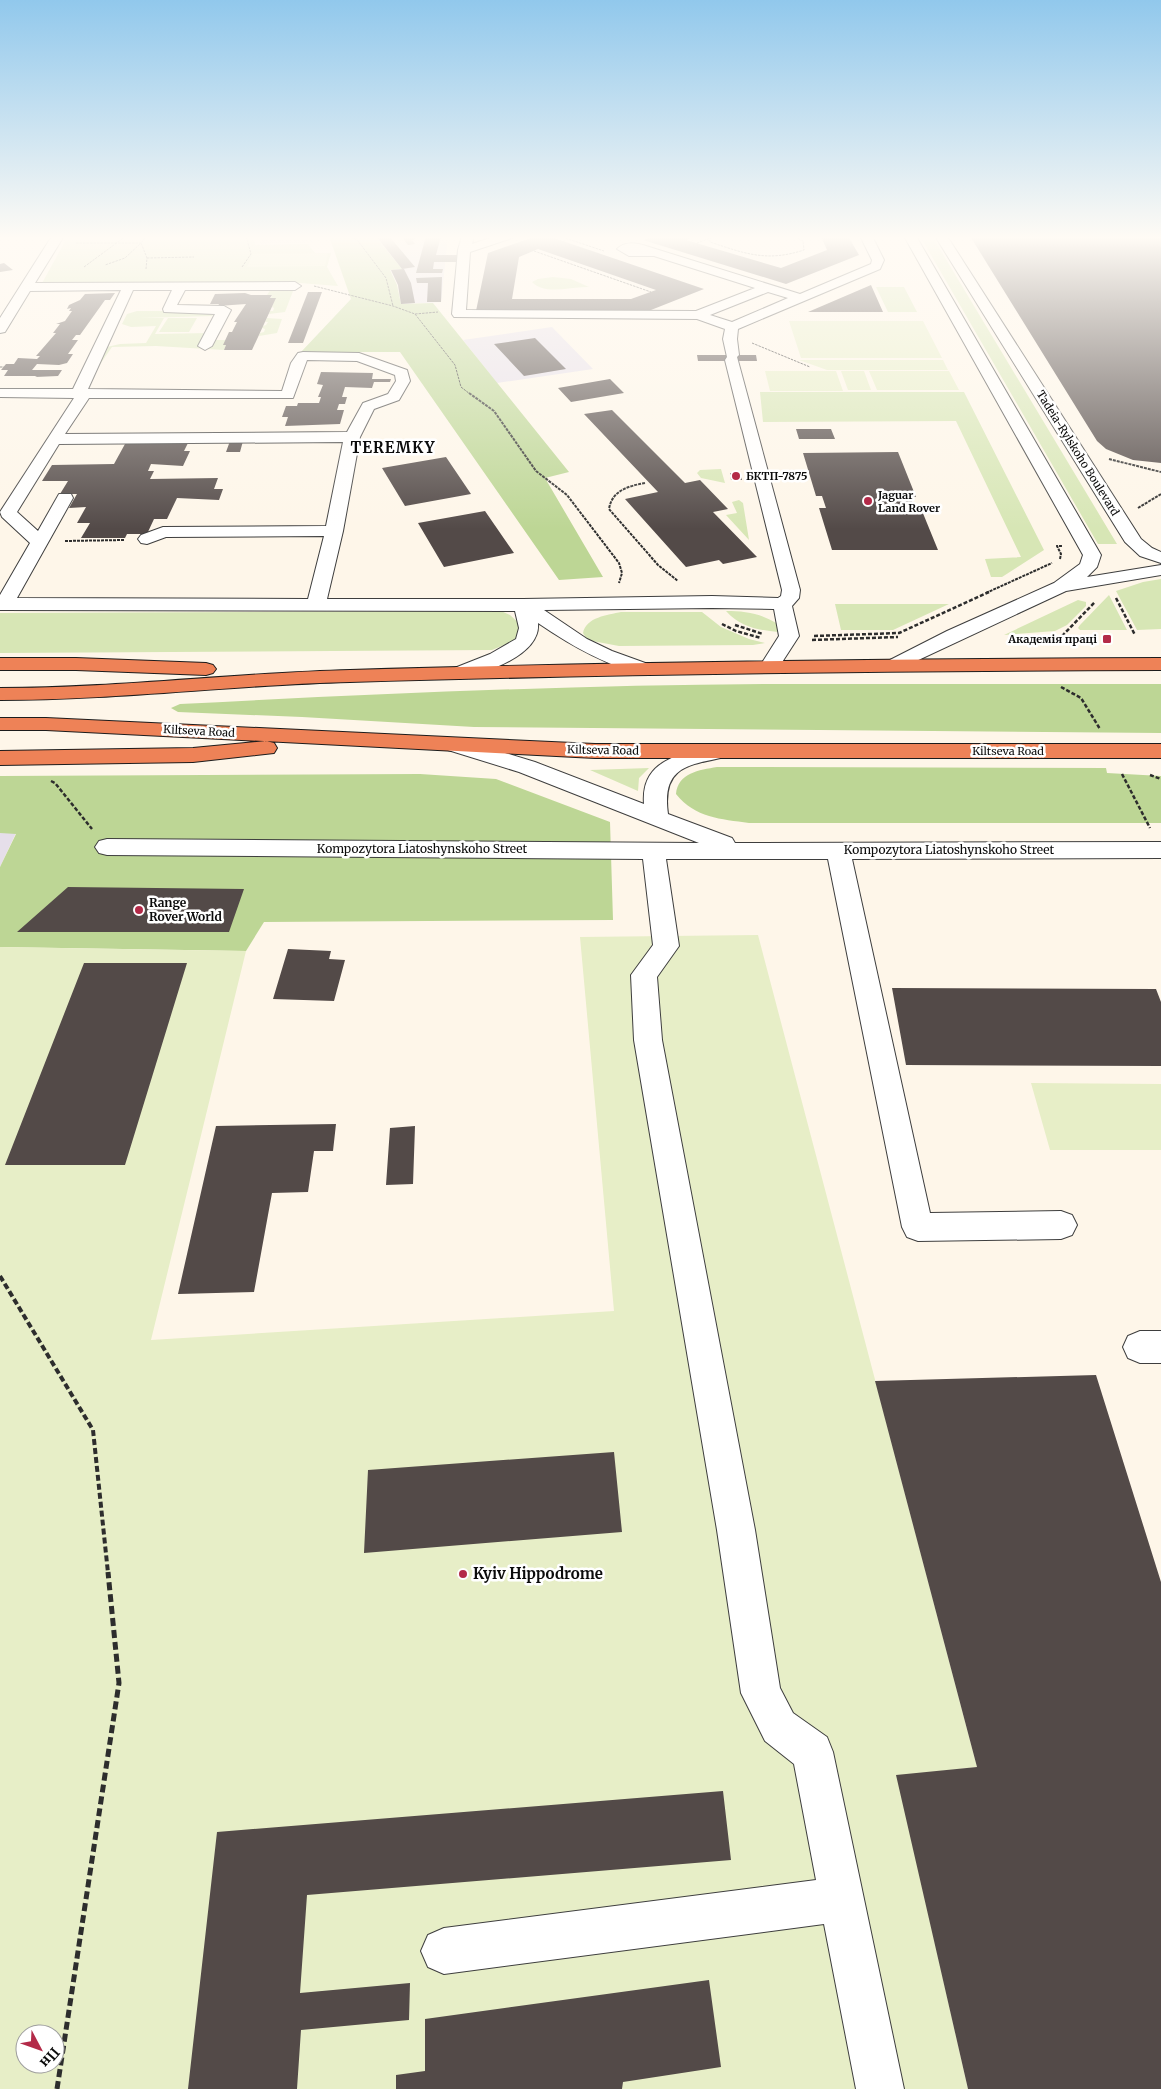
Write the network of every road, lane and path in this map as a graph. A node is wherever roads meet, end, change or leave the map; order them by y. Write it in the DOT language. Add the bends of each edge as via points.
graph roads {
  1 [pos="112,333"];
  2 [pos="212,333"];
  3 [pos="430,333"];
  4 [pos="731,333"];
  5 [pos="966,333"];
  6 [pos="1002,333"];
  7 [pos="205,346"];
  8 [pos="0,367"];
  9 [pos="4,367"];
  10 [pos="0,393"];
  11 [pos="81,394"];
  12 [pos="352,437"];
  13 [pos="54,439"];
  14 [pos="1105,458"];
  15 [pos="1161,472"];
  16 [pos="1161,494"];
  17 [pos="65,498"];
  18 [pos="1138,508"];
  19 [pos="334,531"];
  20 [pos="147,540"];
  21 [pos="40,542"];
  22 [pos="1066,546"];
  23 [pos="1161,558"];
  24 [pos="1161,570"];
  25 [pos="618,585"];
  26 [pos="1061,587"];
  27 [pos="1114,595"];
  28 [pos="1097,601"];
  29 [pos="703,602"];
  30 [pos="2,604"];
  31 [pos="316,604"];
  32 [pos="607,604"];
  33 [pos="782,604"];
  34 [pos="523,605"];
  35 [pos="913,626"];
  36 [pos="906,635"];
  37 [pos="1135,635"];
  38 [pos="569,636"];
  39 [pos="1062,636"];
  40 [pos="787,640"];
  41 [pos="0,664"];
  42 [pos="897,664"];
  43 [pos="1161,664"];
  44 [pos="770,666"];
  45 [pos="641,668"];
  46 [pos="459,673"];
  47 [pos="345,676"];
  48 [pos="1056,684"];
  49 [pos="0,694"];
  50 [pos="0,724"];
  51 [pos="1101,731"];
  52 [pos="358,738"];
  53 [pos="456,745"];
  54 [pos="722,751"];
  55 [pos="1161,751"];
  56 [pos="0,758"];
  57 [pos="1121,770"];
  58 [pos="49,779"];
  59 [pos="657,818"];
  60 [pos="1156,839"];
  61 [pos="107,847"];
  62 [pos="738,849"];
  63 [pos="654,850"];
  64 [pos="839,850"];
  65 [pos="1061,1225"];
  66 [pos="0,1276"];
  67 [pos="843,1899"];
  68 [pos="444,1951"];
  69 [pos="57,2089"];
  70 [pos="880,2089"];
  1 -- 11 [label="street"];
  2 -- 7 [label="street"];
  3 -- 25 [label="path" via="455,365 461,387 494,411 536,471 567,494 608,548 623,571"];
  4 -- 33 [label="street" via="732,358 791,590 790,598"];
  5 -- 26 [label="street" via="1092,554 1088,567"];
  6 -- 23 [label="street, Tadeia-Rylskoho Boulevard" via="1134,542"];
  8 -- 9 [label="path"];
  10 -- 11 [label="street"];
  11 -- 12 [label="street" via="288,395 298,362 303,356 359,357 402,373 403,381 394,397 368,406"];
  11 -- 13 [label="street"];
  12 -- 13 [label="street"];
  12 -- 19 [label="street"];
  13 -- 21 [label="street" via="8,513"];
  14 -- 15 [label="path"];
  16 -- 18 [label="path"];
  17 -- 21 [label="street"];
  19 -- 20 [label="street" via="163,532"];
  19 -- 31 [label="street"];
  20 -- 21 [label="path"];
  21 -- 30 [label="street"];
  22 -- 35 [label="path" via="1057,546 1060,559 1056,562"];
  24 -- 26 [label="street"];
  26 -- 42 [label="street"];
  27 -- 37 [label="path"];
  28 -- 39 [label="path"];
  29 -- 32 [label="street"];
  29 -- 33 [label="street"];
  29 -- 40 [label="path" via="714,618 736,631 761,639"];
  30 -- 31 [label="street"];
  31 -- 34 [label="street"];
  32 -- 34 [label="street"];
  32 -- 38 [label="street" via="574,621"];
  33 -- 40 [label="street" via="789,636"];
  34 -- 38 [label="street"];
  34 -- 46 [label="street" via="529,625 527,636 517,648"];
  36 -- 40 [label="path"];
  38 -- 45 [label="street" via="605,655"];
  40 -- 44 [label="street"];
  41 -- 47 [label="highway" via="76,664"];
  42 -- 43 [label="highway"];
  42 -- 44 [label="highway"];
  44 -- 45 [label="highway"];
  45 -- 46 [label="highway"];
  46 -- 47 [label="highway"];
  47 -- 49 [label="highway" via="60,694"];
  48 -- 51 [label="path" via="1081,698"];
  50 -- 52 [label="highway, Kiltseva Road"];
  52 -- 53 [label="highway, Kiltseva Road"];
  52 -- 56 [label="highway" via="193,755"];
  53 -- 54 [label="highway, Kiltseva Road" via="595,751"];
  53 -- 59 [label="street, Kompozytora Liatoshynskoho Street" via="527,767"];
  54 -- 55 [label="highway, Kiltseva Road"];
  54 -- 59 [label="street" via="676,763 658,779 654,792"];
  57 -- 60 [label="path"];
  58 -- 61 [label="path"];
  59 -- 62 [label="street, Kompozytora Liatoshynskoho Street"];
  60 -- 64 [label="street, Kompozytora Liatoshynskoho Street"];
  61 -- 63 [label="street, Kompozytora Liatoshynskoho Street"];
  62 -- 63 [label="street, Kompozytora Liatoshynskoho Street"];
  62 -- 64 [label="street, Kompozytora Liatoshynskoho Street"];
  63 -- 67 [label="street" via="666,946 644,975 648,1040 736,1530 761,1692 779,1727 812,1752"];
  64 -- 65 [label="street" via="918,1227"];
  66 -- 69 [label="path" via="93,1430 119,1682"];
  67 -- 68 [label="street"];
  67 -- 70 [label="street"];
}
